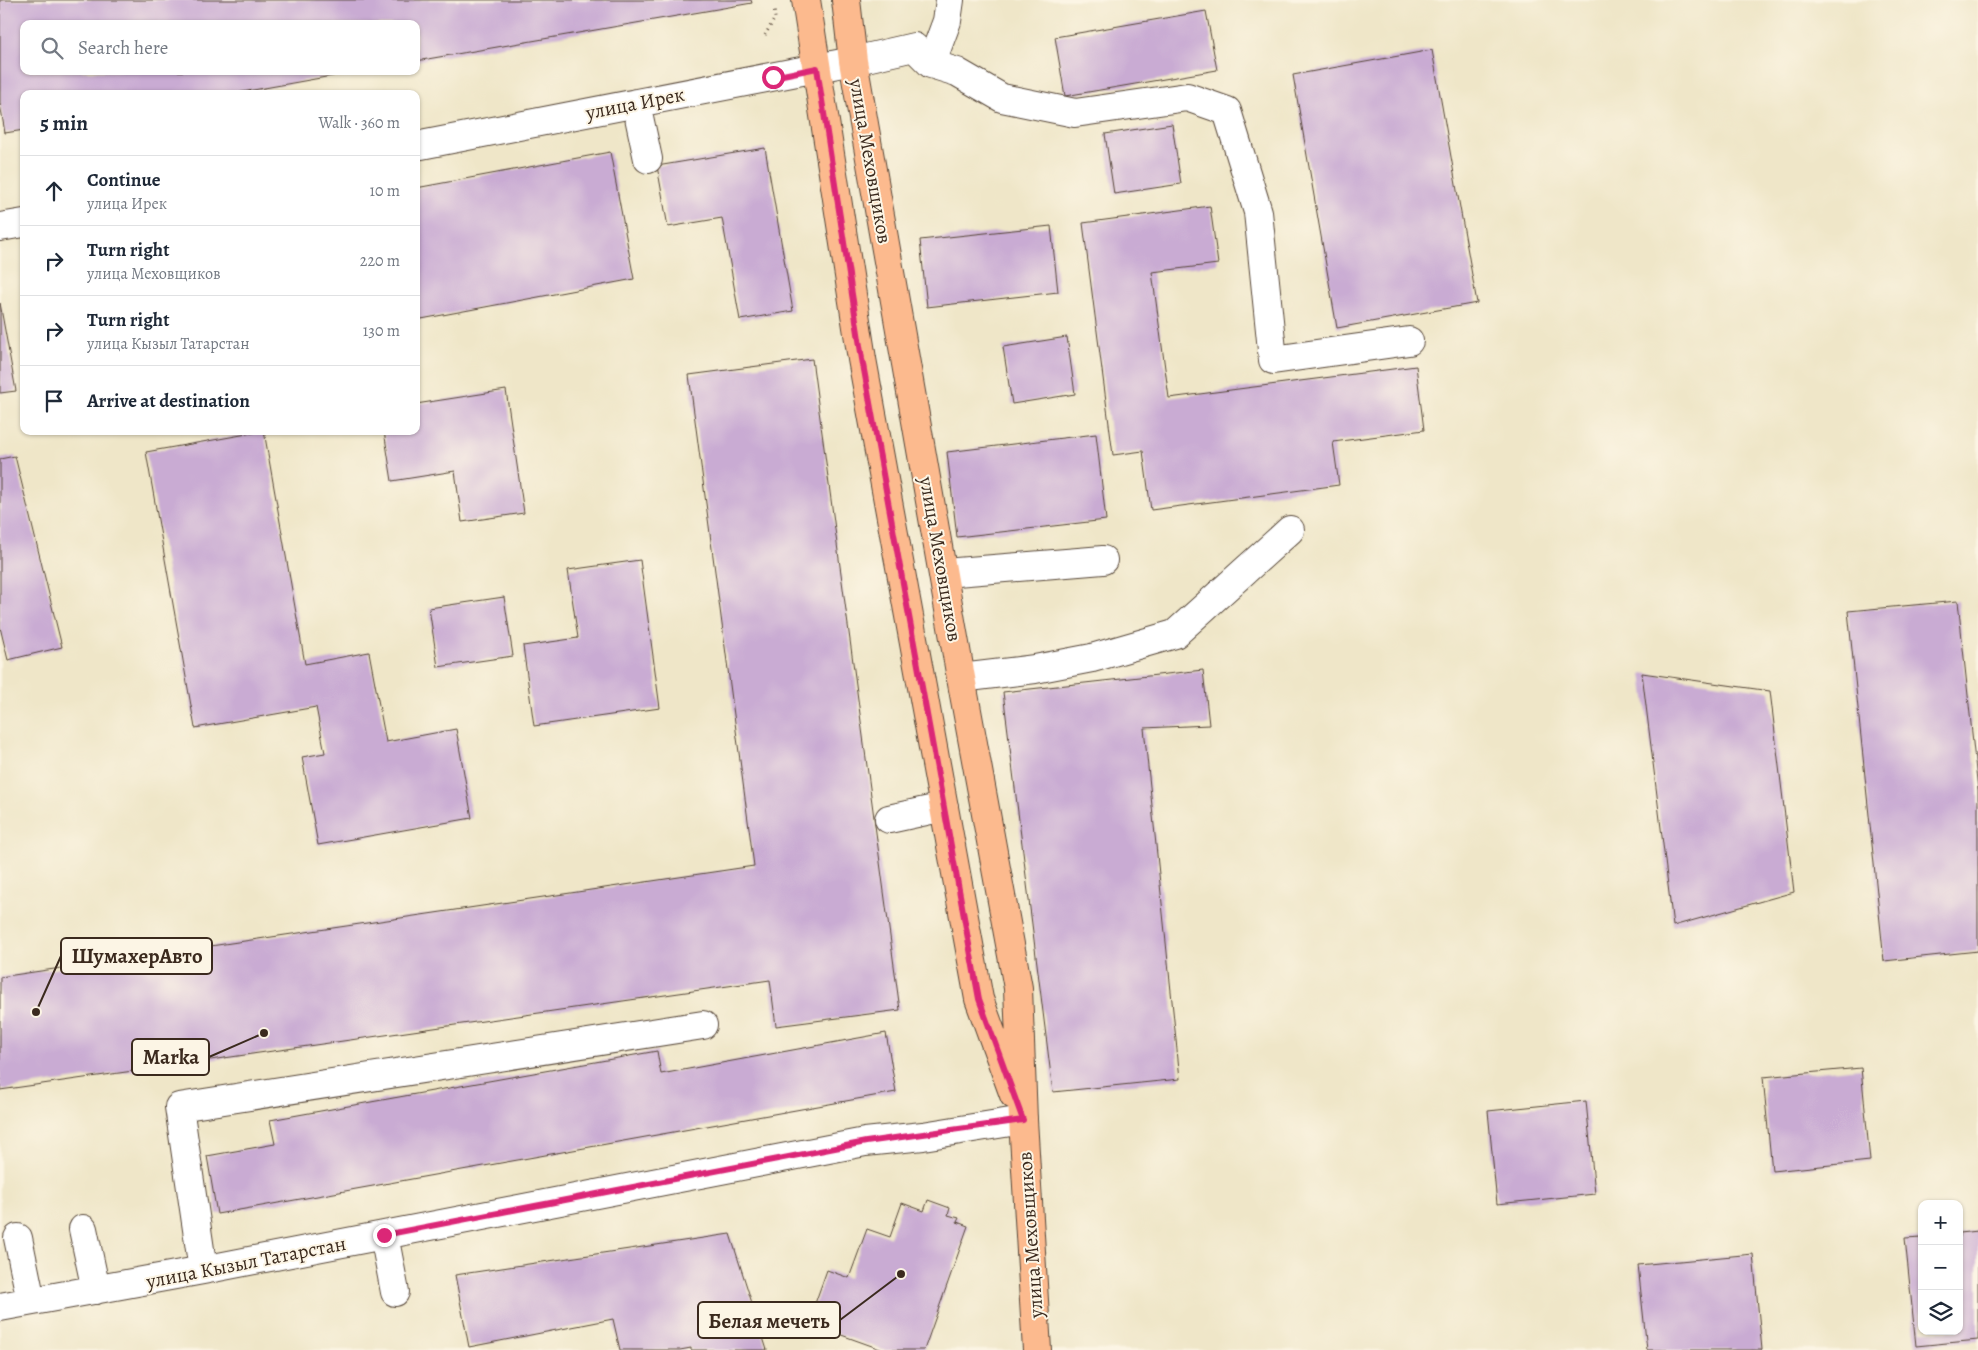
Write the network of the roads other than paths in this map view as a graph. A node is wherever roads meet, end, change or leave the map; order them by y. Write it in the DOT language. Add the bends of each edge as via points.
graph roads {
  1 [pos="806,0"];
  2 [pos="846,0"];
  3 [pos="950,0"];
  4 [pos="854,61"];
  5 [pos="931,64"];
  6 [pos="817,68"];
  7 [pos="636,103"];
  8 [pos="420,145"];
  9 [pos="648,160"];
  10 [pos="20,224"];
  11 [pos="0,227"];
  12 [pos="1409,341"];
  13 [pos="1290,530"];
  14 [pos="1103,560"];
  15 [pos="944,573"];
  16 [pos="961,678"];
  17 [pos="944,807"];
  18 [pos="889,818"];
  19 [pos="702,1025"];
  20 [pos="1023,1120"];
  21 [pos="83,1229"];
  22 [pos="384,1235"];
  23 [pos="18,1238"];
  24 [pos="203,1270"];
  25 [pos="96,1290"];
  26 [pos="395,1292"];
  27 [pos="31,1302"];
  28 [pos="0,1307"];
  29 [pos="1037,1350"];
  1 -- 6 [label="main road, улица Меховщиков"];
  2 -- 4 [label="main road, улица Меховщиков"];
  3 -- 5 [label="street" via="947,21"];
  4 -- 5 [label="street, улица Ирек" via="914,47"];
  4 -- 6 [label="street, улица Ирек"];
  4 -- 15 [label="main road, улица Меховщиков"];
  5 -- 12 [label="street" via="957,72 1002,98 1075,113 1187,97 1227,111 1258,212 1273,360"];
  6 -- 7 [label="street, улица Ирек"];
  6 -- 17 [label="main road, улица Меховщиков" via="864,368"];
  7 -- 8 [label="street, улица Ирек"];
  7 -- 9 [label="street"];
  10 -- 11 [label="street"];
  13 -- 16 [label="street" via="1175,634 1092,658"];
  14 -- 15 [label="street"];
  15 -- 16 [label="main road, улица Меховщиков"];
  16 -- 20 [label="main road, улица Меховщиков" via="1018,988"];
  17 -- 18 [label="street"];
  17 -- 20 [label="main road, улица Меховщиков" via="979,999"];
  19 -- 24 [label="street" via="179,1107"];
  20 -- 22 [label="street, улица Кызыл Татарстан" via="866,1142"];
  20 -- 29 [label="main road, улица Меховщиков"];
  21 -- 25 [label="street"];
  22 -- 24 [label="street, улица Кызыл Татарстан"];
  22 -- 26 [label="street"];
  23 -- 27 [label="street"];
  24 -- 25 [label="street, улица Кызыл Татарстан"];
  25 -- 27 [label="street, улица Кызыл Татарстан"];
  27 -- 28 [label="street, улица Кызыл Татарстан"];
}
